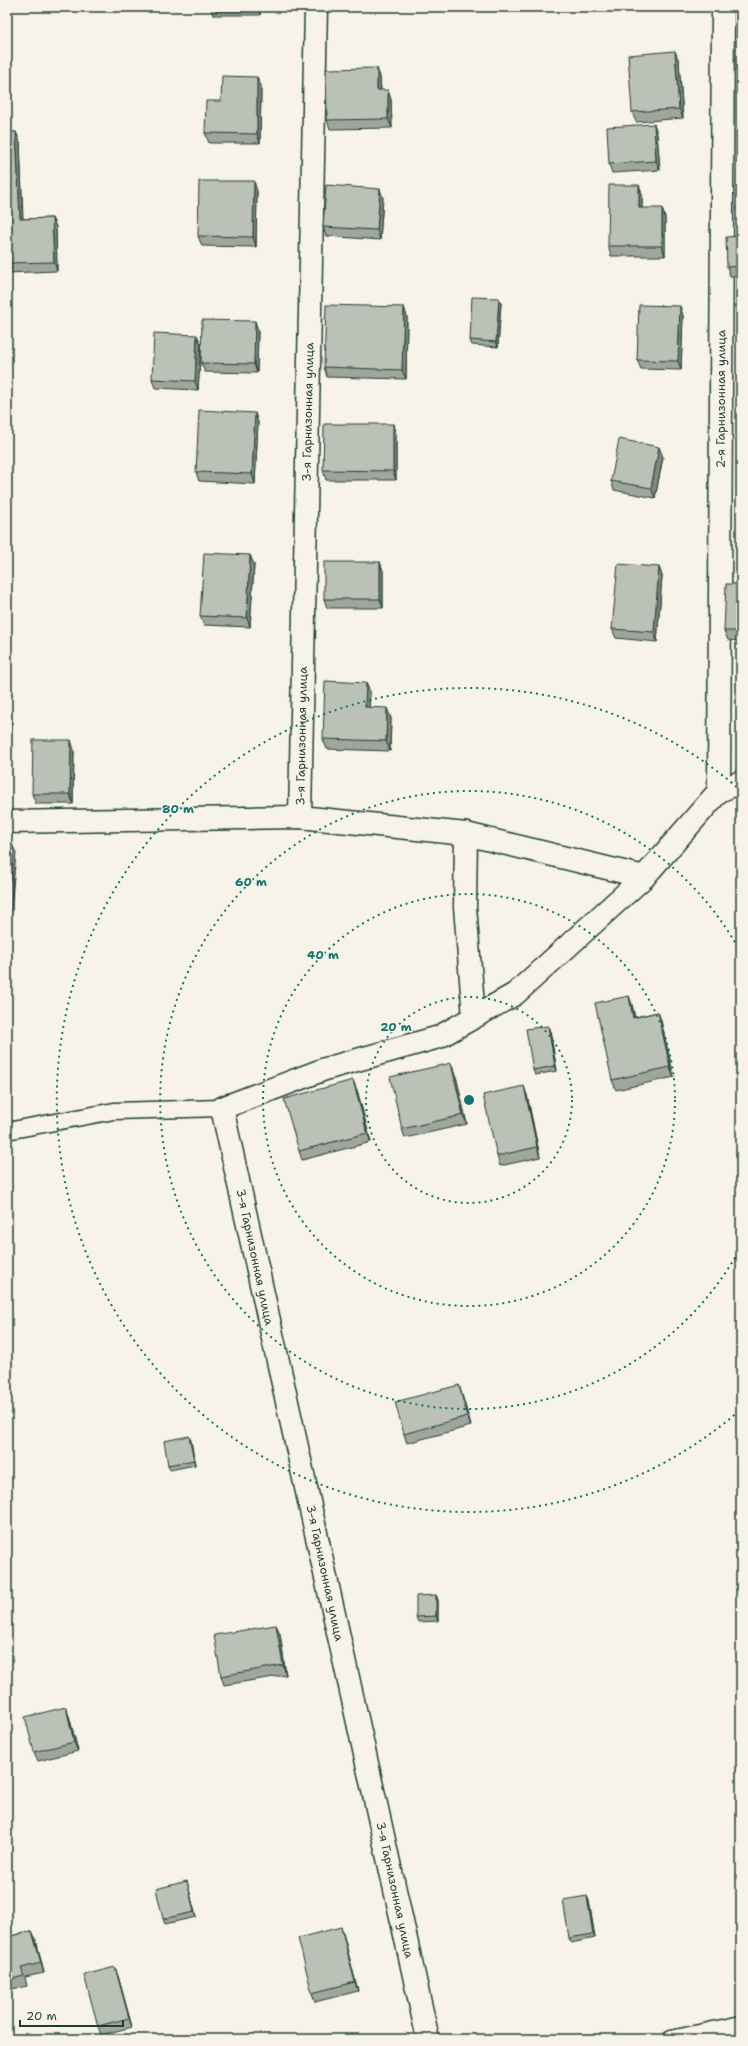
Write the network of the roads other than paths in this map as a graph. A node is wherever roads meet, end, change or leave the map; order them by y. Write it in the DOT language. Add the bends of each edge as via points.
graph roads {
  1 [pos="316,7"];
  2 [pos="723,7"];
  3 [pos="741,782"];
  4 [pos="719,791"];
  5 [pos="300,818"];
  6 [pos="7,822"];
  7 [pos="466,834"];
  8 [pos="644,876"];
  9 [pos="474,1017"];
  10 [pos="222,1108"];
  11 [pos="7,1131"];
  12 [pos="741,2024"];
  13 [pos="428,2039"];
  14 [pos="671,2039"];
  1 -- 5 [label="street, 3-я Гарнизонная улица"];
  2 -- 4 [label="street, 2-я Гарнизонная улица"];
  3 -- 4 [label="street"];
  4 -- 8 [label="street"];
  5 -- 6 [label="street"];
  5 -- 7 [label="street"];
  7 -- 8 [label="street"];
  7 -- 9 [label="street" via="465,907"];
  8 -- 9 [label="street" via="515,994"];
  9 -- 10 [label="street" via="439,1037 325,1069"];
  10 -- 11 [label="lane" via="114,1111"];
  10 -- 13 [label="street, 3-я Гарнизонная улица"];
  12 -- 14 [label="lane"];
}
